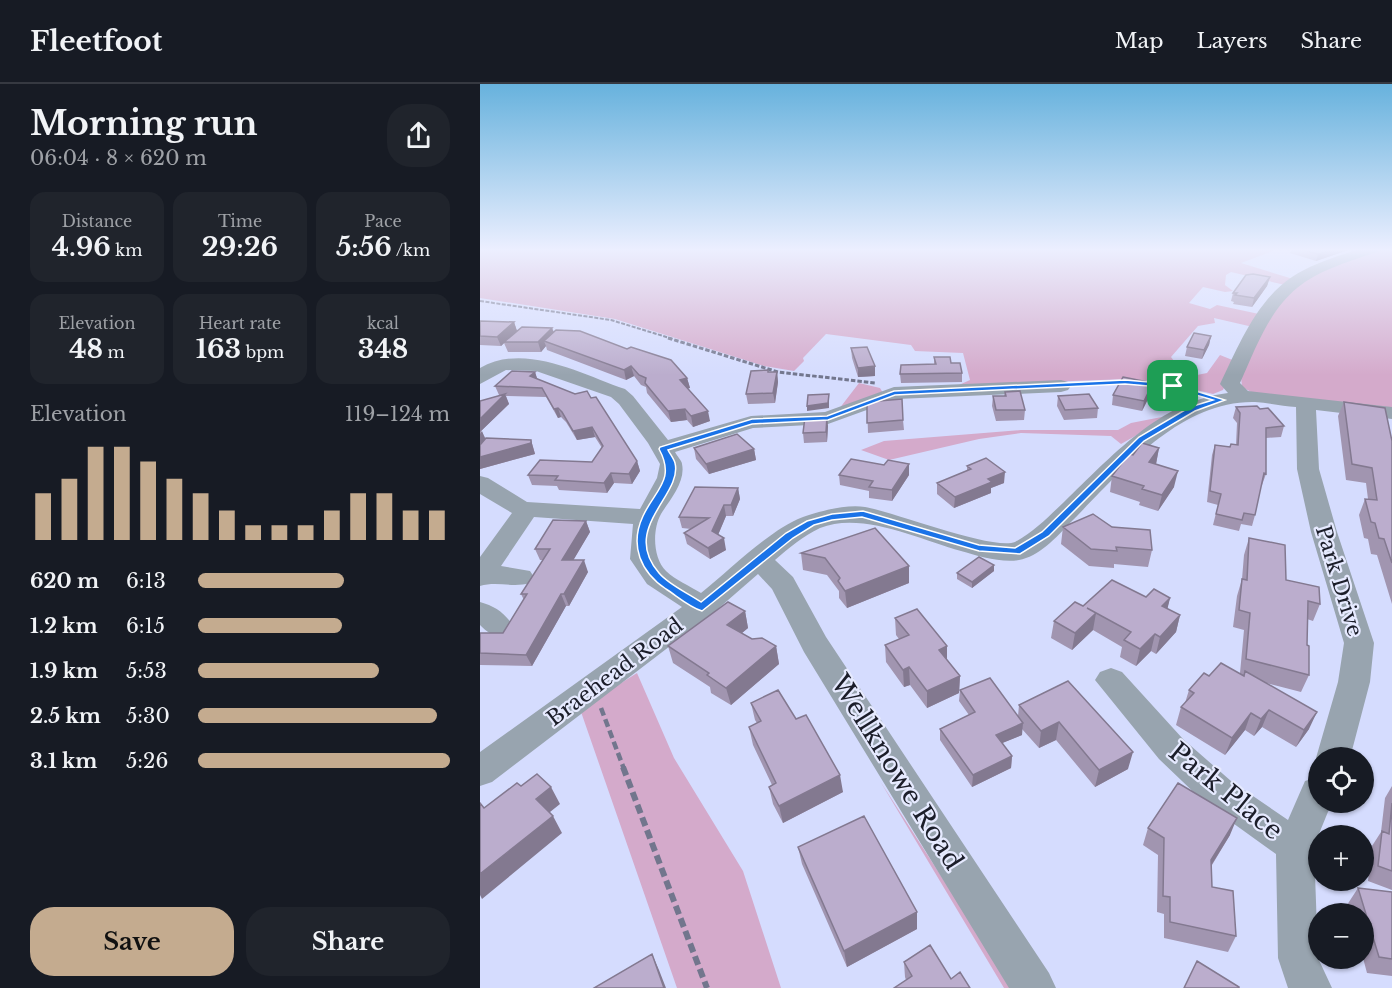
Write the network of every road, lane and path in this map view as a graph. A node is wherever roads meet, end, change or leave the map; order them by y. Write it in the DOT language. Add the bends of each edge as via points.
graph roads {
  1 [pos="1286,291"];
  2 [pos="480,301"];
  3 [pos="480,378"];
  4 [pos="1125,382"];
  5 [pos="1144,383"];
  6 [pos="1061,386"];
  7 [pos="894,393"];
  8 [pos="1231,398"];
  9 [pos="1306,403"];
  10 [pos="1392,413"];
  11 [pos="663,449"];
  12 [pos="480,483"];
  13 [pos="527,509"];
  14 [pos="647,517"];
  15 [pos="759,559"];
  16 [pos="481,576"];
  17 [pos="520,577"];
  18 [pos="702,607"];
  19 [pos="1110,680"];
  20 [pos="593,688"];
  21 [pos="1336,747"];
  22 [pos="480,771"];
  23 [pos="1309,813"];
  24 [pos="1295,846"];
  25 [pos="707,988"];
  26 [pos="1034,988"];
  27 [pos="1310,988"];
  1 -- 8 [label="street" via="1262,318 1230,384"];
  2 -- 7 [label="path" via="611,320 760,368 873,383"];
  3 -- 11 [label="street" via="499,365 527,364 618,393"];
  4 -- 6 [label="path"];
  5 -- 8 [label="path"];
  6 -- 7 [label="street" via="1034,394"];
  7 -- 11 [label="street" via="828,418 752,422"];
  8 -- 9 [label="street"];
  8 -- 15 [label="street, Braehead Road" via="1193,409 1142,439 1046,534 1017,552 979,548 863,514 850,514 811,523"];
  9 -- 10 [label="street"];
  9 -- 21 [label="street, Park Drive" via="1308,469 1359,643 1354,682"];
  11 -- 14 [label="street" via="671,464 669,478"];
  12 -- 13 [label="street" via="515,506"];
  13 -- 14 [label="street"];
  13 -- 16 [label="street"];
  14 -- 18 [label="street" via="643,559 657,578"];
  15 -- 18 [label="street, Braehead Road"];
  15 -- 26 [label="street, Wellknowe Road" via="783,584 825,642"];
  16 -- 17 [label="street"];
  18 -- 20 [label="street, Braehead Road"];
  19 -- 24 [label="street, Park Place" via="1171,749 1218,792"];
  20 -- 22 [label="street, Braehead Road"];
  20 -- 25 [label="path"];
  23 -- 24 [label="street"];
  24 -- 27 [label="street" via="1299,958"];
}
